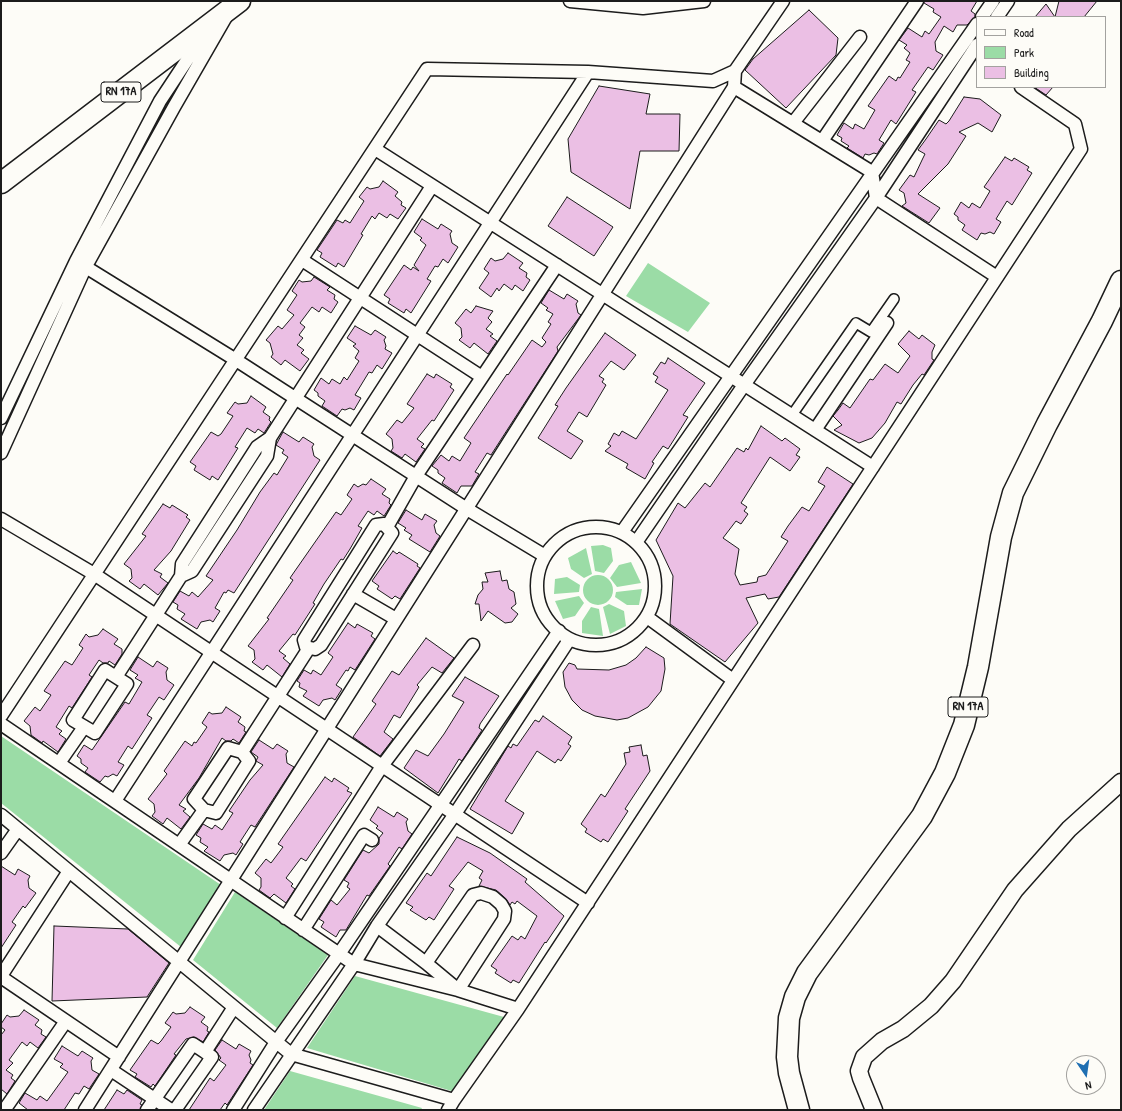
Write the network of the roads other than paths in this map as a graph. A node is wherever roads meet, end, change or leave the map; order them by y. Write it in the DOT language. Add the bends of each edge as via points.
graph roads {
  1 [pos="570,1"];
  2 [pos="704,1"];
  3 [pos="783,1"];
  4 [pos="917,1"];
  5 [pos="993,1"];
  6 [pos="1008,1"];
  7 [pos="640,4"];
  8 [pos="235,5"];
  9 [pos="983,16"];
  10 [pos="998,16"];
  11 [pos="976,29"];
  12 [pos="860,37"];
  13 [pos="972,50"];
  14 [pos="735,71"];
  15 [pos="588,72"];
  16 [pos="713,82"];
  17 [pos="734,87"];
  18 [pos="1022,88"];
  19 [pos="725,101"];
  20 [pos="793,123"];
  21 [pos="822,141"];
  22 [pos="375,149"];
  23 [pos="872,172"];
  24 [pos="1,183"];
  25 [pos="432,186"];
  26 [pos="876,198"];
  27 [pos="490,222"];
  28 [pos="302,260"];
  29 [pos="81,264"];
  30 [pos="557,265"];
  31 [pos="997,277"];
  32 [pos="1121,281"];
  33 [pos="602,294"];
  34 [pos="361,297"];
  35 [pos="894,298"];
  36 [pos="887,323"];
  37 [pos="417,335"];
  38 [pos="236,360"];
  39 [pos="730,376"];
  40 [pos="482,377"];
  41 [pos="744,385"];
  42 [pos="295,398"];
  43 [pos="792,415"];
  44 [pos="1,418"];
  45 [pos="815,430"];
  46 [pos="352,435"];
  47 [pos="1,453"];
  48 [pos="873,467"];
  49 [pos="416,476"];
  50 [pos="467,509"];
  51 [pos="1,519"];
  52 [pos="386,527"];
  53 [pos="622,532"];
  54 [pos="637,541"];
  55 [pos="545,556"];
  56 [pos="94,574"];
  57 [pos="353,594"];
  58 [pos="155,615"];
  59 [pos="647,617"];
  60 [pos="396,619"];
  61 [pos="559,632"];
  62 [pos="569,640"];
  63 [pos="473,645"];
  64 [pos="309,648"];
  65 [pos="211,652"];
  66 [pos="116,677"];
  67 [pos="733,680"];
  68 [pos="520,690"];
  69 [pos="532,696"];
  70 [pos="279,697"];
  71 [pos="1,716"];
  72 [pos="1,724"];
  73 [pos="84,727"];
  74 [pos="327,729"];
  75 [pos="242,752"];
  76 [pos="59,763"];
  77 [pos="382,766"];
  78 [pos="1121,782"];
  79 [pos="115,801"];
  80 [pos="441,805"];
  81 [pos="204,810"];
  82 [pos="455,814"];
  83 [pos="1,815"];
  84 [pos="18,829"];
  85 [pos="372,840"];
  86 [pos="179,845"];
  87 [pos="1,853"];
  88 [pos="69,871"];
  89 [pos="231,880"];
  90 [pos="588,902"];
  91 [pos="285,918"];
  92 [pos="377,926"];
  93 [pos="303,930"];
  94 [pos="339,954"];
  95 [pos="179,962"];
  96 [pos="426,963"];
  97 [pos="354,964"];
  98 [pos="1,977"];
  99 [pos="458,990"];
  100 [pos="234,1007"];
  101 [pos="518,1009"];
  102 [pos="66,1021"];
  103 [pos="276,1042"];
  104 [pos="205,1052"];
  105 [pos="291,1054"];
  106 [pos="119,1057"];
  107 [pos="111,1070"];
  108 [pos="154,1098"];
  109 [pos="451,1105"];
  110 [pos="4,1108"];
  111 [pos="85,1110"];
  112 [pos="147,1110"];
  113 [pos="171,1110"];
  114 [pos="175,1110"];
  115 [pos="233,1110"];
  116 [pos="254,1110"];
  117 [pos="799,1110"];
  118 [pos="874,1110"];
  1 -- 7 [label="street"];
  2 -- 7 [label="street"];
  3 -- 14 [label="street"];
  4 -- 21 [label="street"];
  5 -- 9 [label="street"];
  6 -- 10 [label="street"];
  8 -- 24 [label="main road, RN 17A"];
  8 -- 29 [label="street"];
  11 -- 13 [label="street"];
  12 -- 20 [label="street"];
  13 -- 23 [label="street"];
  13 -- 26 [label="street"];
  14 -- 16 [label="street"];
  14 -- 17 [label="street"];
  15 -- 16 [label="street"];
  15 -- 22 [label="street" via="427,69"];
  15 -- 27 [label="street"];
  16 -- 19 [label="street" via="726,92"];
  17 -- 19 [label="street"];
  17 -- 20 [label="street"];
  18 -- 31 [label="street" via="1074,124 1081,149"];
  19 -- 33 [label="street"];
  20 -- 21 [label="street"];
  21 -- 23 [label="street"];
  22 -- 25 [label="street"];
  22 -- 28 [label="street"];
  23 -- 26 [label="street"];
  23 -- 39 [label="street"];
  25 -- 27 [label="street"];
  25 -- 34 [label="street"];
  26 -- 31 [label="street"];
  26 -- 41 [label="street"];
  27 -- 30 [label="street"];
  27 -- 37 [label="street"];
  28 -- 34 [label="street"];
  28 -- 38 [label="street"];
  29 -- 38 [label="street"];
  29 -- 44 [label="street"];
  29 -- 47 [label="street"];
  30 -- 33 [label="street"];
  30 -- 40 [label="street"];
  31 -- 48 [label="street"];
  32 -- 117 [label="main road, RN 17A" via="1013,493 1001,537 978,667 964,725 945,773 922,816 807,973 795,998 789,1018 787,1057"];
  33 -- 39 [label="street"];
  33 -- 50 [label="street"];
  34 -- 37 [label="street"];
  34 -- 42 [label="street"];
  35 -- 43 [label="street" via="871,332 856,323"];
  36 -- 45 [label="street"];
  37 -- 40 [label="street"];
  37 -- 46 [label="street"];
  38 -- 42 [label="street"];
  38 -- 56 [label="street"];
  39 -- 41 [label="street"];
  39 -- 53 [label="street"];
  40 -- 49 [label="street"];
  41 -- 43 [label="street"];
  41 -- 54 [label="street"];
  42 -- 46 [label="street"];
  42 -- 58 [label="street" via="270,438 267,456 192,571 181,576"];
  43 -- 45 [label="street"];
  45 -- 48 [label="street"];
  46 -- 49 [label="street"];
  46 -- 65 [label="street"];
  48 -- 67 [label="street"];
  49 -- 50 [label="street"];
  49 -- 52 [label="street"];
  50 -- 55 [label="street"];
  50 -- 60 [label="street"];
  51 -- 56 [label="street"];
  52 -- 57 [label="street" via="392,533"];
  52 -- 64 [label="street" via="384,524 376,525 304,640 306,647"];
  53 -- 54 [label="street"];
  53 -- 55 [label="street" via="605,526 582,528 570,532 556,542"];
  54 -- 59 [label="street" via="650,559 656,579 656,594"];
  55 -- 61 [label="street" via="536,584 538,599 543,613"];
  56 -- 58 [label="street"];
  56 -- 71 [label="street"];
  57 -- 60 [label="street"];
  57 -- 64 [label="street" via="321,645 315,649"];
  58 -- 65 [label="street"];
  58 -- 66 [label="street"];
  59 -- 62 [label="street" via="630,635 614,643 596,645"];
  59 -- 67 [label="street"];
  60 -- 74 [label="street"];
  61 -- 62 [label="street"];
  61 -- 68 [label="street"];
  62 -- 69 [label="street"];
  63 -- 77 [label="street"];
  64 -- 70 [label="street"];
  65 -- 70 [label="street"];
  65 -- 79 [label="street"];
  66 -- 73 [label="street" via="127,684 94,733"];
  66 -- 73 [label="street" via="105,670 73,720"];
  67 -- 90 [label="street"];
  68 -- 69 [label="street"];
  68 -- 80 [label="street"];
  69 -- 82 [label="street"];
  70 -- 74 [label="street"];
  70 -- 75 [label="street"];
  72 -- 76 [label="street"];
  73 -- 76 [label="street"];
  74 -- 77 [label="street"];
  74 -- 89 [label="street"];
  75 -- 81 [label="street" via="249,761 216,813"];
  75 -- 81 [label="street" via="228,748 194,799"];
  76 -- 79 [label="street"];
  77 -- 80 [label="street"];
  77 -- 91 [label="street"];
  78 -- 118 [label="street" via="1069,829 1014,890 953,981 931,1006 869,1051 859,1072"];
  79 -- 86 [label="street"];
  80 -- 82 [label="street"];
  80 -- 94 [label="street"];
  81 -- 86 [label="street"];
  82 -- 90 [label="street"];
  82 -- 92 [label="street"];
  83 -- 84 [label="street"];
  84 -- 87 [label="street"];
  84 -- 88 [label="street"];
  85 -- 93 [label="street" via="364,835"];
  86 -- 89 [label="street"];
  88 -- 95 [label="street"];
  88 -- 98 [label="street"];
  89 -- 91 [label="street"];
  89 -- 95 [label="street"];
  90 -- 101 [label="street"];
  91 -- 93 [label="street"];
  92 -- 96 [label="street"];
  92 -- 97 [label="street"];
  93 -- 94 [label="street"];
  94 -- 97 [label="street"];
  94 -- 103 [label="street"];
  95 -- 100 [label="street"];
  95 -- 106 [label="street"];
  96 -- 99 [label="street"];
  96 -- 99 [label="street" via="473,895 481,893 493,897 505,911 504,919"];
  97 -- 99 [label="street"];
  97 -- 105 [label="street"];
  98 -- 102 [label="street"];
  99 -- 101 [label="street"];
  100 -- 103 [label="street"];
  100 -- 104 [label="street"];
  101 -- 109 [label="street"];
  102 -- 106 [label="street"];
  102 -- 110 [label="street"];
  103 -- 105 [label="street"];
  103 -- 115 [label="street"];
  104 -- 108 [label="street" via="193,1044"];
  104 -- 114 [label="street" via="212,1057"];
  105 -- 109 [label="street"];
  105 -- 116 [label="street"];
  106 -- 107 [label="street"];
  107 -- 108 [label="street"];
  107 -- 111 [label="street"];
  108 -- 112 [label="street"];
  108 -- 113 [label="street"];
}
